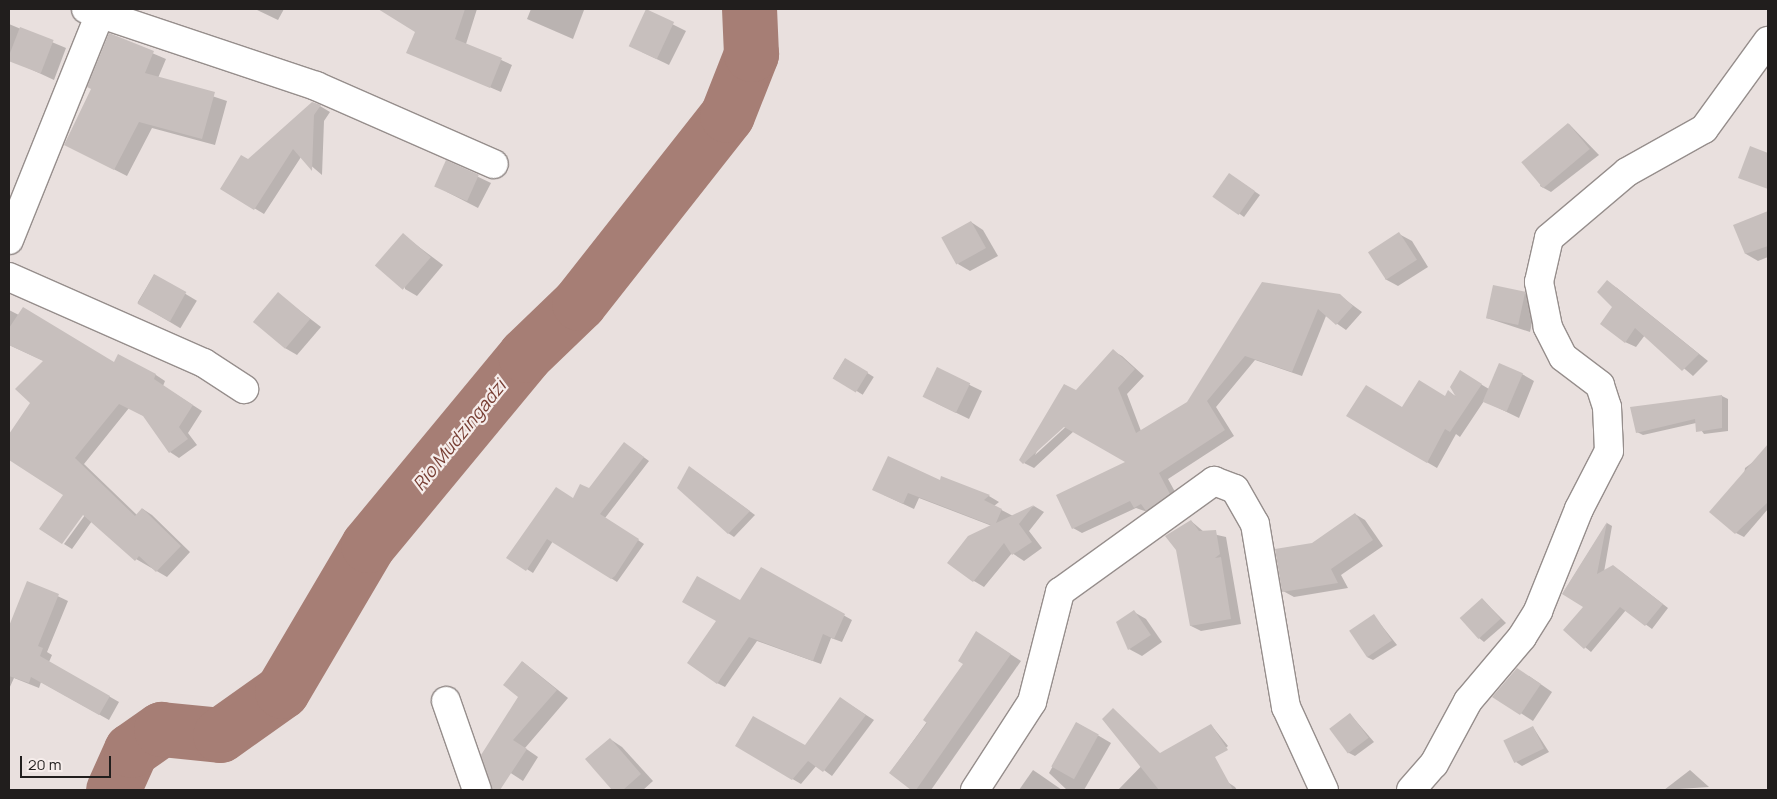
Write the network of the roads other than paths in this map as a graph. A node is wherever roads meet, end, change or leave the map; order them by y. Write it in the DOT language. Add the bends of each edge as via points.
graph roads {
  1 [pos="96,11"];
  2 [pos="1768,41"];
  3 [pos="494,164"];
  4 [pos="9,240"];
  5 [pos="9,277"];
  6 [pos="244,389"];
  7 [pos="446,701"];
  8 [pos="478,790"];
  9 [pos="975,790"];
  10 [pos="1324,790"];
  11 [pos="1411,790"];
  1 -- 3 [label="street" via="316,86"];
  1 -- 4 [label="street"];
  2 -- 11 [label="street" via="1704,129 1627,172 1549,238 1539,282 1548,327 1562,357 1600,385 1607,408 1609,451 1579,509 1538,611 1522,637 1468,701 1434,764"];
  5 -- 6 [label="street" via="204,363"];
  7 -- 8 [label="street"];
  9 -- 10 [label="street" via="1032,702 1060,592 1214,481 1235,488 1255,524 1286,707"];
}
